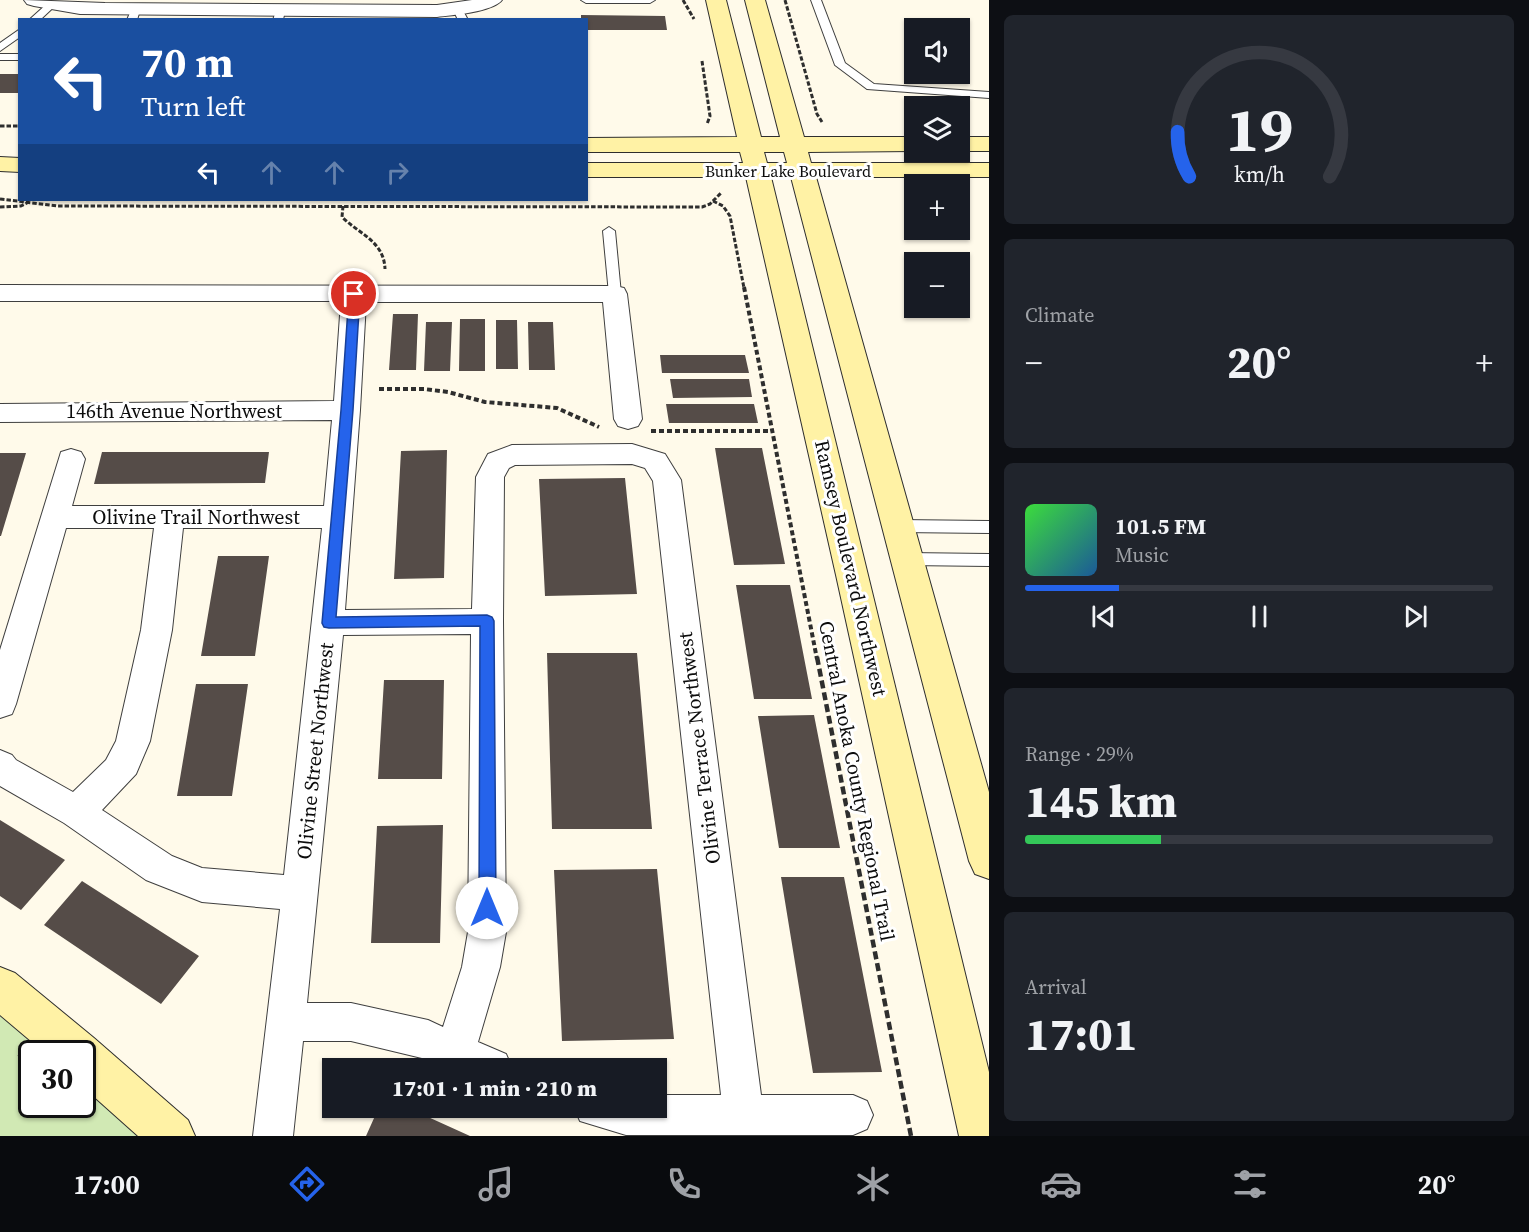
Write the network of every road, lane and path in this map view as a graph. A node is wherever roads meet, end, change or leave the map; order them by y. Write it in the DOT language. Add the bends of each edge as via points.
graph roads {
  1 [pos="586,0"];
  2 [pos="650,0"];
  3 [pos="683,0"];
  4 [pos="755,0"];
  5 [pos="784,0"];
  6 [pos="816,0"];
  7 [pos="490,1"];
  8 [pos="43,2"];
  9 [pos="706,11"];
  10 [pos="461,14"];
  11 [pos="133,15"];
  12 [pos="279,15"];
  13 [pos="35,18"];
  14 [pos="18,34"];
  15 [pos="0,48"];
  16 [pos="0,57"];
  17 [pos="18,57"];
  18 [pos="701,57"];
  19 [pos="989,95"];
  20 [pos="824,124"];
  21 [pos="0,126"];
  22 [pos="18,126"];
  23 [pos="707,126"];
  24 [pos="970,144"];
  25 [pos="989,144"];
  26 [pos="588,145"];
  27 [pos="904,145"];
  28 [pos="0,146"];
  29 [pos="18,146"];
  30 [pos="755,158"];
  31 [pos="799,158"];
  32 [pos="0,164"];
  33 [pos="18,165"];
  34 [pos="588,170"];
  35 [pos="989,170"];
  36 [pos="720,192"];
  37 [pos="0,200"];
  38 [pos="713,201"];
  39 [pos="27,202"];
  40 [pos="344,206"];
  41 [pos="0,207"];
  42 [pos="609,231"];
  43 [pos="386,270"];
  44 [pos="0,293"];
  45 [pos="354,294"];
  46 [pos="615,294"];
  47 [pos="379,389"];
  48 [pos="347,410"];
  49 [pos="0,413"];
  50 [pos="626,426"];
  51 [pos="773,431"];
  52 [pos="71,459"];
  53 [pos="55,517"];
  54 [pos="169,517"];
  55 [pos="338,517"];
  56 [pos="899,526"];
  57 [pos="989,527"];
  58 [pos="908,559"];
  59 [pos="989,560"];
  60 [pos="487,621"];
  61 [pos="329,623"];
  62 [pos="0,704"];
  63 [pos="0,765"];
  64 [pos="76,812"];
  65 [pos="989,861"];
  66 [pos="299,892"];
  67 [pos="0,988"];
  68 [pos="285,1022"];
  69 [pos="64,1040"];
  70 [pos="455,1052"];
  71 [pos="469,1058"];
  72 [pos="96,1068"];
  73 [pos="743,1114"];
  74 [pos="667,1115"];
  75 [pos="853,1115"];
  76 [pos="172,1136"];
  77 [pos="273,1136"];
  78 [pos="911,1136"];
  79 [pos="982,1136"];
  1 -- 2 [label="lane"];
  3 -- 9 [label="path"];
  4 -- 31 [label="street"];
  5 -- 20 [label="path" via="817,114"];
  6 -- 19 [label="lane" via="840,65 871,87"];
  7 -- 10 [label="street"];
  8 -- 11 [label="street"];
  8 -- 13 [label="lane"];
  9 -- 30 [label="street, Ramsey Boulevard Northwest"];
  10 -- 12 [label="street"];
  11 -- 12 [label="street"];
  14 -- 15 [label="lane"];
  16 -- 17 [label="lane"];
  18 -- 23 [label="path" via="711,116"];
  21 -- 22 [label="path"];
  24 -- 25 [label="street"];
  26 -- 30 [label="street, Bunker Lake Boulevard"];
  27 -- 31 [label="street, Bunker Lake Boulevard"];
  28 -- 29 [label="street"];
  30 -- 31 [label="street, Bunker Lake Boulevard"];
  30 -- 34 [label="street, Bunker Lake Boulevard"];
  30 -- 79 [label="street, Ramsey Boulevard Northwest"];
  31 -- 35 [label="street, Bunker Lake Boulevard"];
  31 -- 56 [label="street"];
  32 -- 33 [label="street"];
  36 -- 38 [label="path"];
  37 -- 39 [label="path"];
  38 -- 40 [label="path" via="702,207"];
  38 -- 51 [label="path, Central Anoka County Regional Trail" via="730,216"];
  39 -- 40 [label="path" via="58,206"];
  39 -- 41 [label="path"];
  40 -- 43 [label="path" via="342,217 383,251"];
  42 -- 46 [label="lane"];
  44 -- 45 [label="street"];
  45 -- 46 [label="street"];
  45 -- 48 [label="street, Olivine Street Northwest"];
  46 -- 50 [label="street"];
  47 -- 50 [label="path" via="424,389 485,402 557,408 597,427"];
  48 -- 49 [label="street, 146th Avenue Northwest"];
  48 -- 55 [label="street, Olivine Street Northwest"];
  50 -- 51 [label="path"];
  51 -- 78 [label="path, Central Anoka County Regional Trail"];
  52 -- 53 [label="street"];
  53 -- 54 [label="street, Olivine Trail Northwest"];
  53 -- 62 [label="street"];
  54 -- 55 [label="street, Olivine Trail Northwest"];
  54 -- 64 [label="street" via="160,615 135,735 128,756 112,777"];
  55 -- 61 [label="street, Olivine Street Northwest"];
  56 -- 57 [label="lane"];
  56 -- 58 [label="street"];
  58 -- 59 [label="lane"];
  58 -- 65 [label="street"];
  60 -- 61 [label="street"];
  60 -- 70 [label="street, Olivine Terrace Northwest" via="488,932"];
  60 -- 73 [label="street, Olivine Terrace Northwest" via="490,477 498,461 512,455 579,454 632,454 655,461 667,480"];
  61 -- 66 [label="street, Olivine Street Northwest"];
  63 -- 64 [label="street"];
  64 -- 66 [label="street" via="159,868 202,885"];
  66 -- 68 [label="street, Olivine Street Northwest"];
  67 -- 69 [label="street"];
  68 -- 70 [label="street" via="351,1022 428,1040"];
  68 -- 77 [label="street, Olivine Street Northwest"];
  70 -- 71 [label="street"];
  72 -- 76 [label="street"];
  73 -- 74 [label="street"];
  73 -- 75 [label="street"];
}
